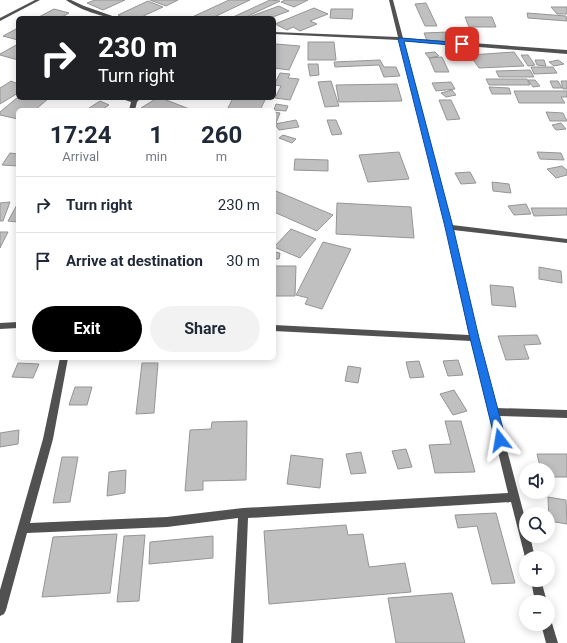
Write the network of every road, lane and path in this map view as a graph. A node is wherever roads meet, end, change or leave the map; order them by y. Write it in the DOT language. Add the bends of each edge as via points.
graph roads {
  1 [pos="38,0"];
  2 [pos="68,0"];
  3 [pos="391,0"];
  4 [pos="110,16"];
  5 [pos="0,20"];
  6 [pos="276,33"];
  7 [pos="401,39"];
  8 [pos="567,52"];
  9 [pos="449,227"];
  10 [pos="567,241"];
  11 [pos="0,326"];
  12 [pos="16,326"];
  13 [pos="276,328"];
  14 [pos="474,338"];
  15 [pos="64,360"];
  16 [pos="493,412"];
  17 [pos="567,414"];
  18 [pos="515,497"];
  19 [pos="243,513"];
  20 [pos="23,528"];
  21 [pos="528,551"];
  22 [pos="0,610"];
  23 [pos="549,631"];
  24 [pos="237,643"];
  25 [pos="552,643"];
  1 -- 5 [label="street"];
  2 -- 4 [label="street"];
  3 -- 7 [label="street"];
  6 -- 7 [label="street"];
  7 -- 8 [label="street"];
  7 -- 9 [label="street"];
  9 -- 10 [label="street"];
  9 -- 14 [label="street"];
  11 -- 12 [label="street"];
  13 -- 14 [label="street"];
  14 -- 16 [label="street"];
  15 -- 20 [label="street" via="48,439"];
  16 -- 17 [label="street"];
  16 -- 18 [label="street"];
  18 -- 19 [label="street"];
  18 -- 21 [label="street"];
  19 -- 20 [label="street" via="167,522"];
  19 -- 24 [label="street"];
  20 -- 22 [label="street"];
  23 -- 25 [label="street"];
}
